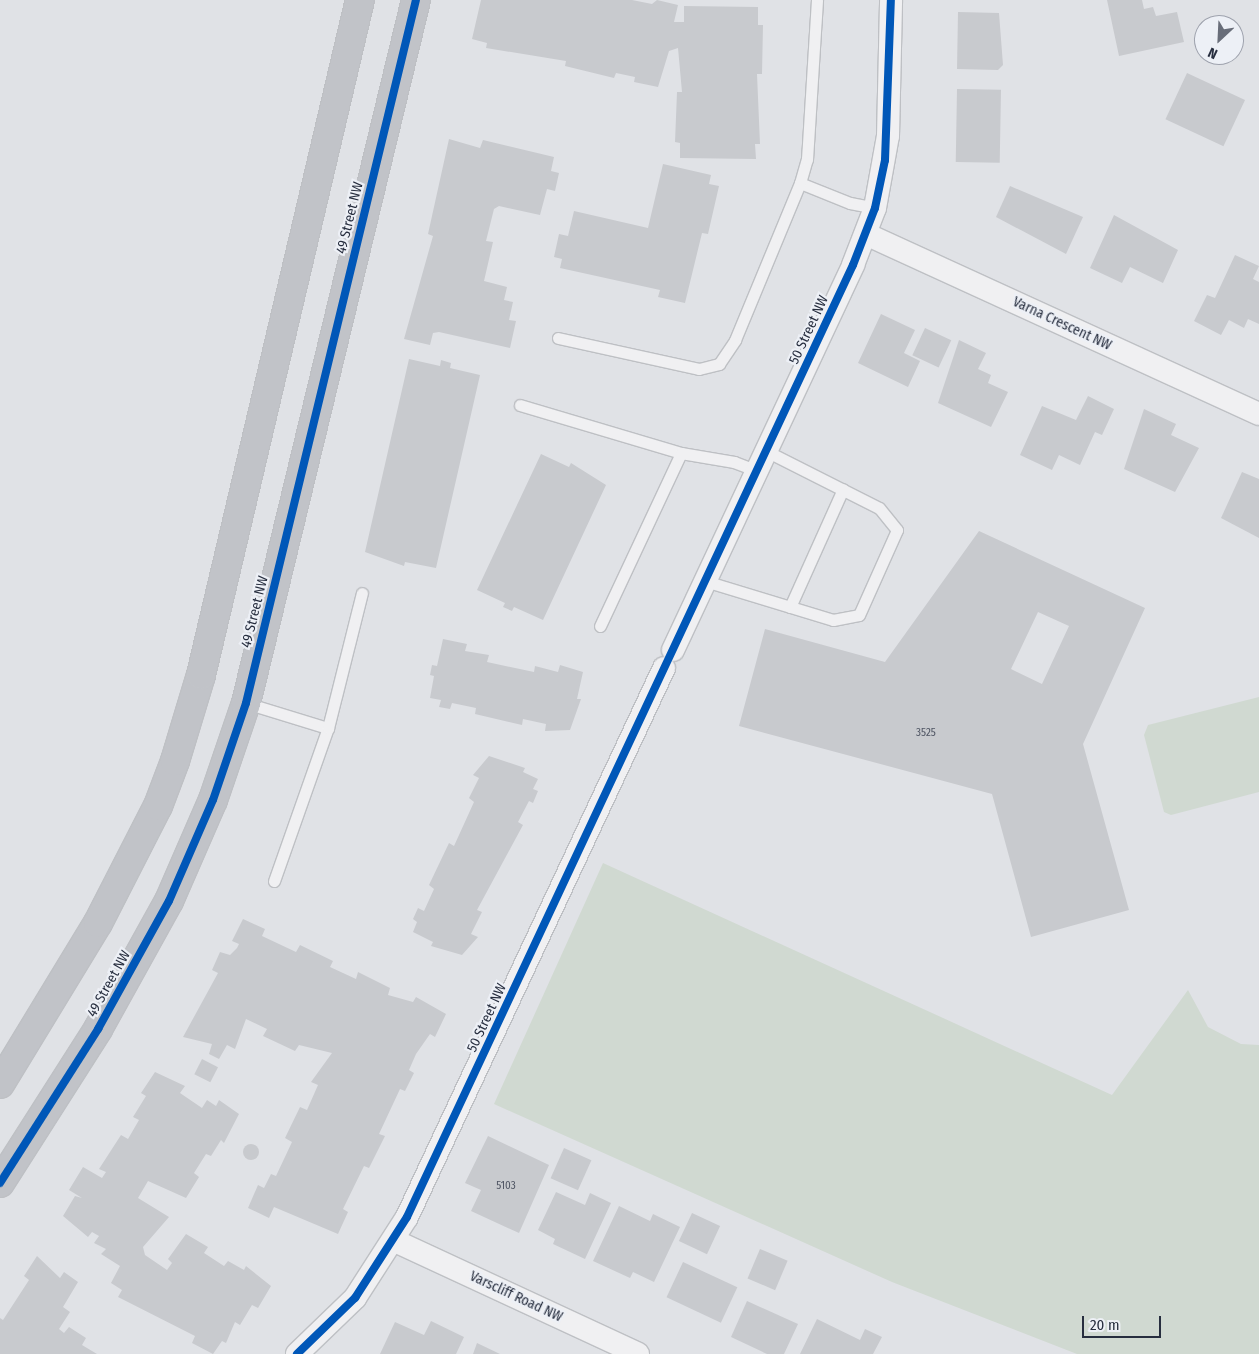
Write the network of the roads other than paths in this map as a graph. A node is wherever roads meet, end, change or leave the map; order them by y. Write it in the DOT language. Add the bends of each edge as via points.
graph roads {
  1 [pos="360,0"];
  2 [pos="416,0"];
  3 [pos="817,0"];
  4 [pos="891,0"];
  5 [pos="800,183"];
  6 [pos="875,208"];
  7 [pos="866,234"];
  8 [pos="558,338"];
  9 [pos="520,405"];
  10 [pos="1259,414"];
  11 [pos="766,451"];
  12 [pos="681,454"];
  13 [pos="757,471"];
  14 [pos="843,489"];
  15 [pos="705,581"];
  16 [pos="362,593"];
  17 [pos="790,607"];
  18 [pos="600,626"];
  19 [pos="246,703"];
  20 [pos="328,728"];
  21 [pos="274,881"];
  22 [pos="0,1084"];
  23 [pos="0,1183"];
  24 [pos="395,1240"];
  25 [pos="297,1354"];
  26 [pos="638,1354"];
  1 -- 22 [label="street" via="201,675 175,761 158,806 98,923"];
  2 -- 19 [label="street, 49 Street NW"];
  3 -- 5 [label="lane" via="807,159"];
  4 -- 6 [label="street, 50 Street NW" via="888,136"];
  5 -- 6 [label="lane" via="850,204"];
  5 -- 8 [label="lane" via="735,340 720,364 699,368"];
  6 -- 7 [label="street, 50 Street NW"];
  7 -- 10 [label="street, Varna Crescent NW"];
  7 -- 11 [label="street, 50 Street NW"];
  9 -- 12 [label="lane"];
  11 -- 13 [label="street, 50 Street NW"];
  11 -- 14 [label="lane"];
  12 -- 13 [label="lane" via="734,462"];
  12 -- 18 [label="lane"];
  13 -- 15 [label="street, 50 Street NW"];
  14 -- 17 [label="lane"];
  14 -- 17 [label="lane" via="879,508 897,530 859,615 833,620"];
  15 -- 17 [label="lane"];
  15 -- 24 [label="street, 50 Street NW"];
  16 -- 20 [label="lane"];
  19 -- 20 [label="lane"];
  19 -- 23 [label="street, 49 Street NW" via="213,800 169,901 98,1029"];
  20 -- 21 [label="lane"];
  24 -- 25 [label="street, 50 Street NW" via="338,1318"];
  24 -- 26 [label="street, Varscliff Road NW"];
}
